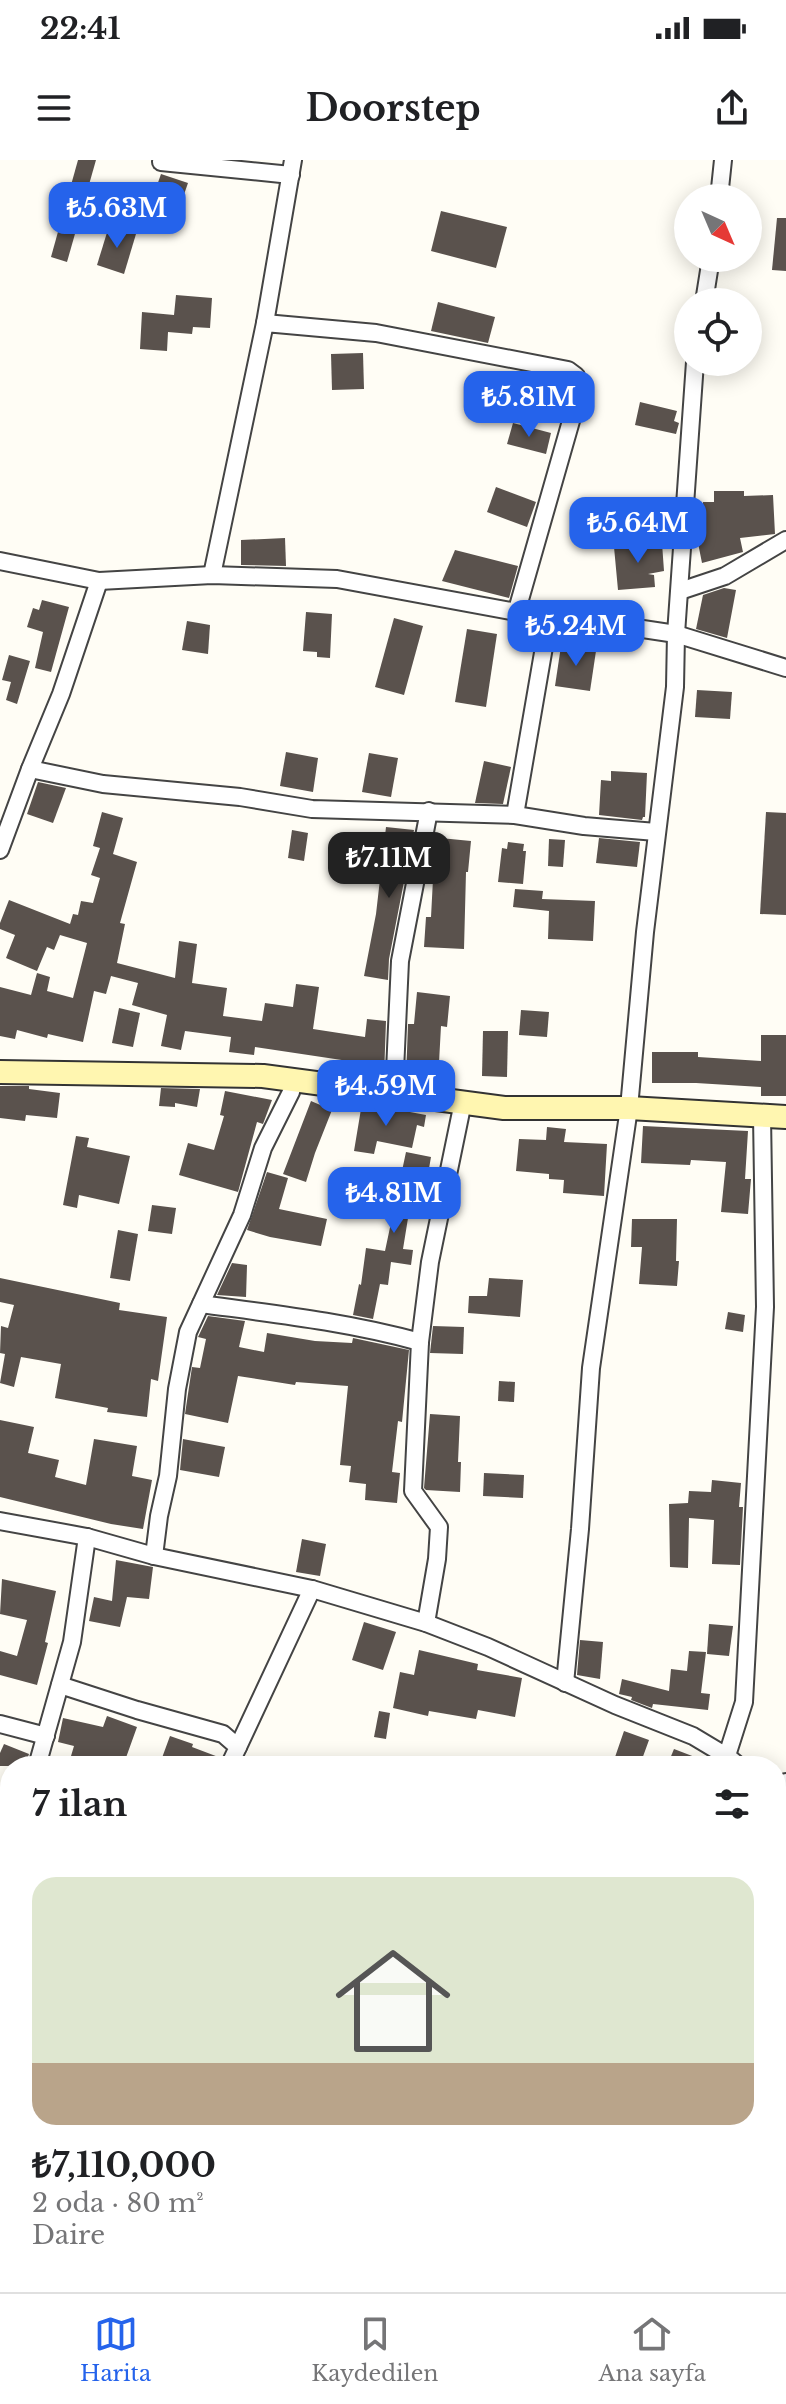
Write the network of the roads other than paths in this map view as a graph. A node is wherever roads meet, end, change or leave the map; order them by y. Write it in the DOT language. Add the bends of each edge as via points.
graph roads {
  1 [pos="723,160"];
  2 [pos="161,162"];
  3 [pos="292,168"];
  4 [pos="720,184"];
  5 [pos="265,323"];
  6 [pos="694,376"];
  7 [pos="786,540"];
  8 [pos="0,561"];
  9 [pos="212,575"];
  10 [pos="99,581"];
  11 [pos="680,591"];
  12 [pos="517,610"];
  13 [pos="549,618"];
  14 [pos="676,634"];
  15 [pos="786,668"];
  16 [pos="30,769"];
  17 [pos="429,811"];
  18 [pos="515,815"];
  19 [pos="656,832"];
  20 [pos="0,850"];
  21 [pos="0,1072"];
  22 [pos="294,1081"];
  23 [pos="394,1093"];
  24 [pos="463,1102"];
  25 [pos="629,1108"];
  26 [pos="762,1116"];
  27 [pos="786,1117"];
  28 [pos="201,1304"];
  29 [pos="420,1342"];
  30 [pos="1,1524"];
  31 [pos="87,1537"];
  32 [pos="154,1556"];
  33 [pos="312,1589"];
  34 [pos="426,1623"];
  35 [pos="565,1683"];
  36 [pos="60,1685"];
  37 [pos="0,1724"];
  38 [pos="46,1736"];
  39 [pos="238,1747"];
  40 [pos="40,1756"];
  41 [pos="234,1756"];
  42 [pos="720,1756"];
  43 [pos="732,1756"];
  1 -- 4 [label="street"];
  2 -- 3 [label="street"];
  3 -- 5 [label="street"];
  5 -- 9 [label="street"];
  5 -- 12 [label="street" via="376,333 568,370 576,376 579,393"];
  6 -- 11 [label="street"];
  7 -- 11 [label="street" via="725,576"];
  8 -- 10 [label="street"];
  9 -- 10 [label="street"];
  9 -- 12 [label="street" via="337,579"];
  10 -- 16 [label="street"];
  11 -- 14 [label="street"];
  12 -- 13 [label="street"];
  13 -- 14 [label="street"];
  13 -- 18 [label="street"];
  14 -- 15 [label="street"];
  14 -- 19 [label="street" via="675,687"];
  16 -- 17 [label="street" via="103,784 312,809"];
  16 -- 20 [label="street"];
  17 -- 18 [label="street"];
  17 -- 23 [label="street" via="400,961"];
  18 -- 19 [label="street"];
  19 -- 25 [label="street"];
  21 -- 22 [label="main road" via="263,1076"];
  22 -- 23 [label="main road"];
  22 -- 28 [label="street"];
  23 -- 24 [label="main road"];
  24 -- 25 [label="main road" via="504,1108"];
  24 -- 29 [label="street" via="430,1262"];
  25 -- 26 [label="main road"];
  25 -- 35 [label="street" via="591,1368"];
  26 -- 27 [label="main road"];
  26 -- 43 [label="street" via="765,1307 744,1702"];
  28 -- 29 [label="street" via="312,1319"];
  28 -- 32 [label="street" via="181,1365"];
  29 -- 34 [label="street" via="413,1491 439,1527"];
  30 -- 31 [label="street"];
  31 -- 32 [label="street"];
  31 -- 36 [label="street" via="72,1642"];
  32 -- 33 [label="street"];
  33 -- 34 [label="street"];
  33 -- 39 [label="street"];
  34 -- 35 [label="street"];
  35 -- 42 [label="street" via="693,1736"];
  36 -- 38 [label="street"];
  36 -- 39 [label="street" via="223,1734"];
  37 -- 38 [label="street"];
  38 -- 40 [label="street"];
  39 -- 41 [label="street"];
}
